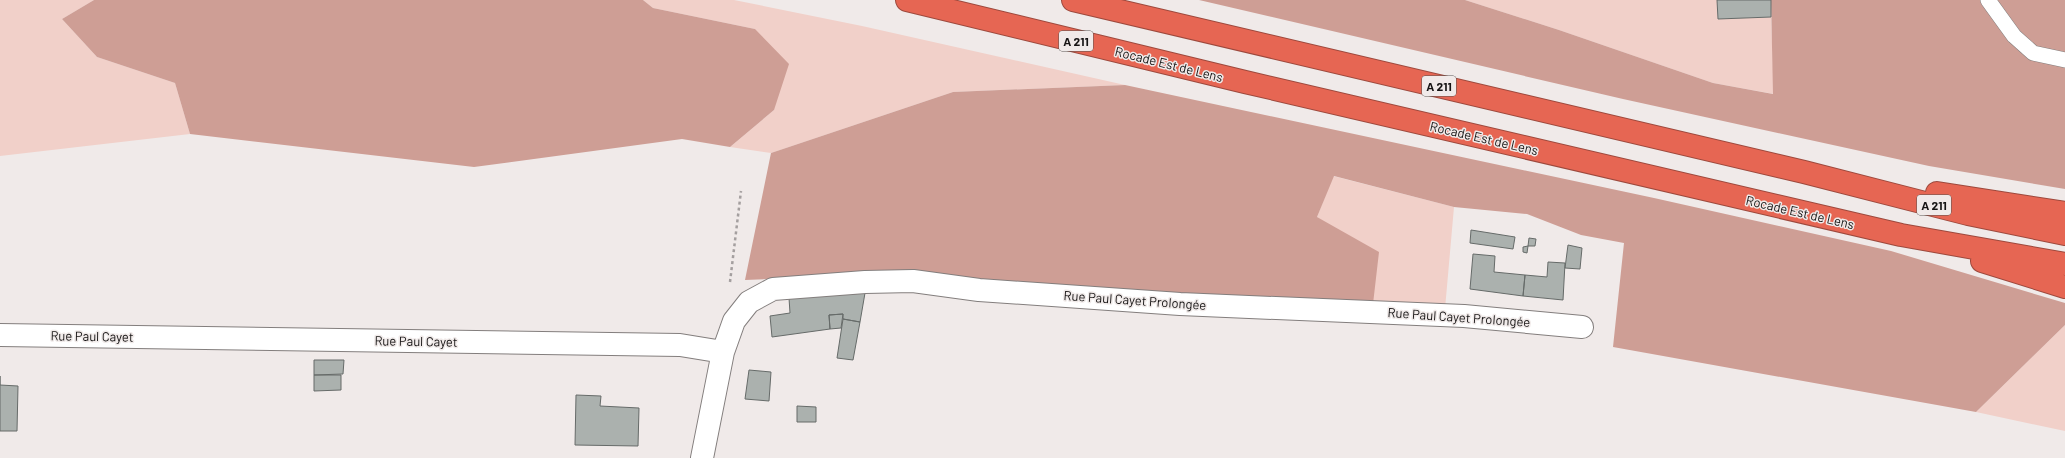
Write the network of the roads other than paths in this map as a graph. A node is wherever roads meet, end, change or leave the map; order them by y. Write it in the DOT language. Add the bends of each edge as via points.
graph roads {
  1 [pos="907,0"];
  2 [pos="1073,0"];
  3 [pos="1988,0"];
  4 [pos="2065,60"];
  5 [pos="1804,172"];
  6 [pos="2065,213"];
  7 [pos="2065,234"];
  8 [pos="1901,235"];
  9 [pos="2065,264"];
  10 [pos="2065,287"];
  11 [pos="1582,327"];
  12 [pos="0,335"];
  13 [pos="723,352"];
  14 [pos="702,458"];
  1 -- 8 [label="highway, Rocade Est de Lens / A 211" via="1252,84"];
  2 -- 5 [label="highway, A 211"];
  3 -- 4 [label="lane" via="2014,36 2033,52"];
  5 -- 6 [label="highway"];
  5 -- 7 [label="highway, A 211" via="1968,214"];
  8 -- 9 [label="highway, Rocade Est de Lens / A 211"];
  8 -- 10 [label="highway"];
  11 -- 13 [label="street, Rue Paul Cayet Prolongée" via="1464,316 1180,304 979,290 913,281 865,282 772,289 749,302 734,320"];
  12 -- 13 [label="street, Rue Paul Cayet" via="680,345"];
  13 -- 14 [label="street"];
}
